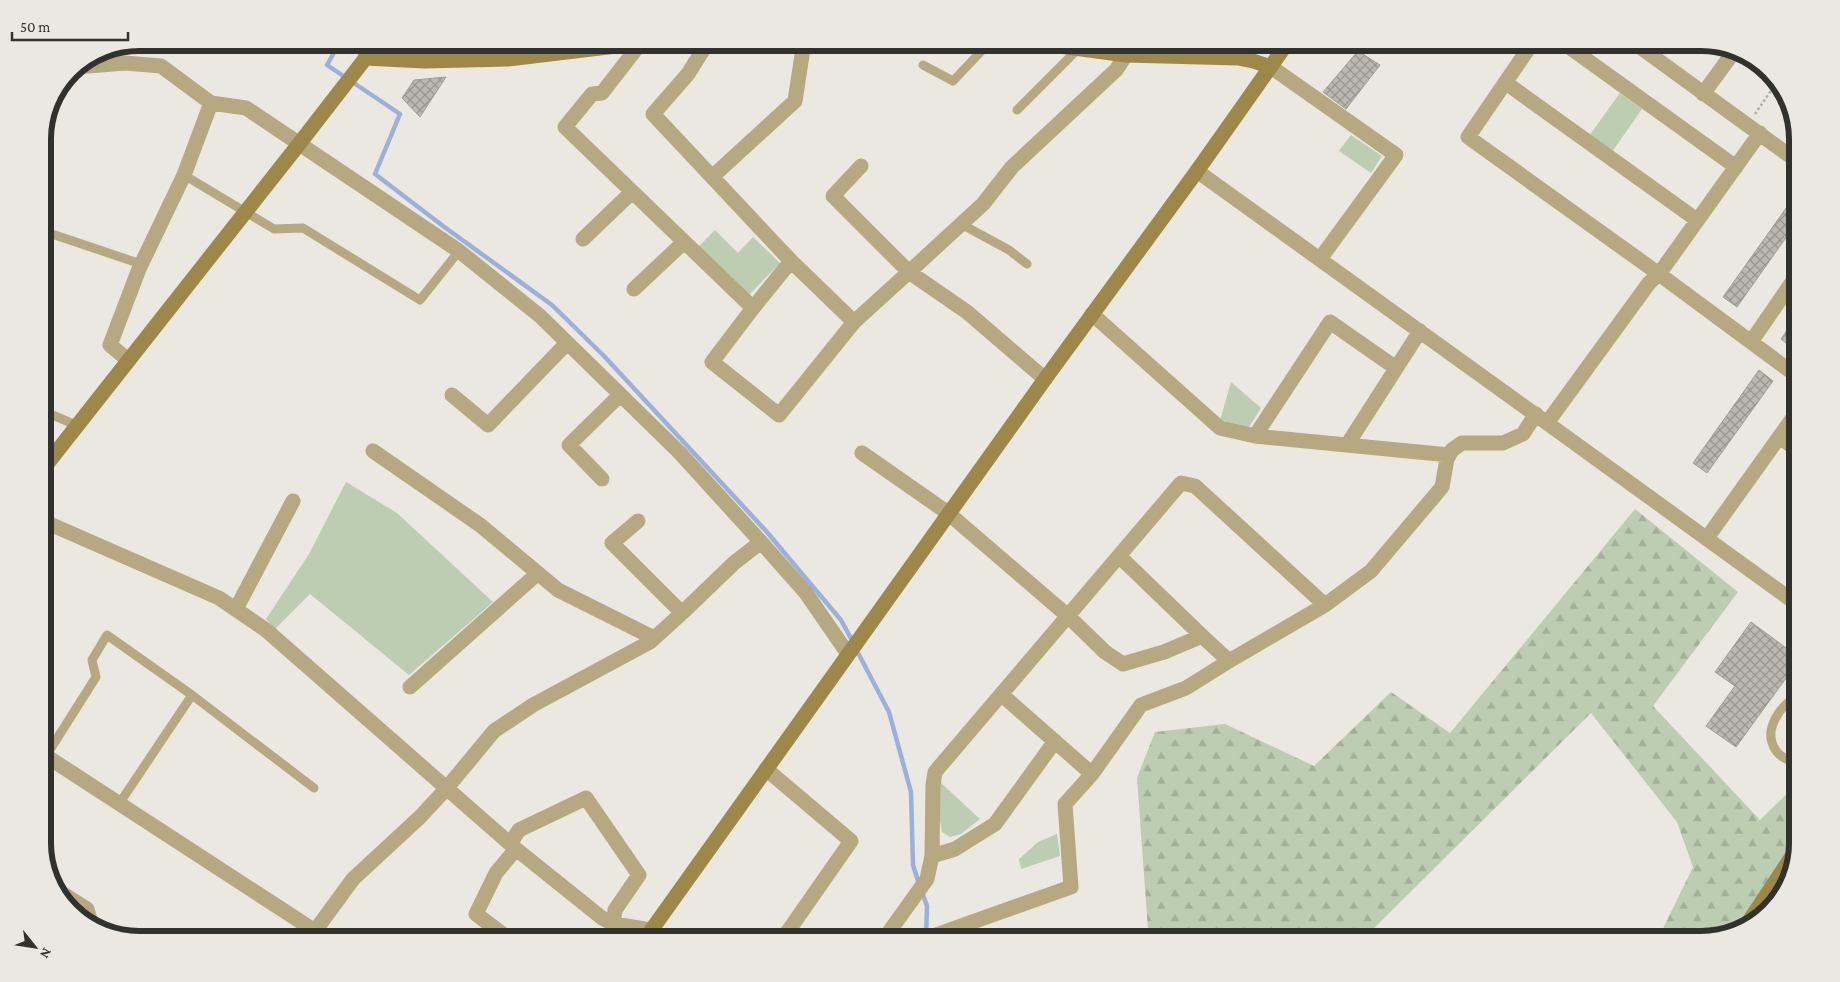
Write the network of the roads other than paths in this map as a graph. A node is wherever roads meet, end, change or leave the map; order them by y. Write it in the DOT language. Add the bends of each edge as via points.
graph roads {
  1 [pos="371,51"];
  2 [pos="525,51"];
  3 [pos="638,51"];
  4 [pos="702,51"];
  5 [pos="803,51"];
  6 [pos="981,51"];
  7 [pos="1076,51"];
  8 [pos="1094,51"];
  9 [pos="1282,51"];
  10 [pos="1527,51"];
  11 [pos="1575,51"];
  12 [pos="1645,51"];
  13 [pos="1126,55"];
  14 [pos="1730,57"];
  15 [pos="366,58"];
  16 [pos="923,65"];
  17 [pos="90,66"];
  18 [pos="1271,67"];
  19 [pos="1506,83"];
  20 [pos="1704,94"];
  21 [pos="210,103"];
  22 [pos="1017,110"];
  23 [pos="1760,134"];
  24 [pos="299,144"];
  25 [pos="1789,152"];
  26 [pos="861,166"];
  27 [pos="1736,167"];
  28 [pos="1197,172"];
  29 [pos="184,175"];
  30 [pos="712,178"];
  31 [pos="632,192"];
  32 [pos="246,211"];
  33 [pos="1697,220"];
  34 [pos="961,224"];
  35 [pos="51,234"];
  36 [pos="583,239"];
  37 [pos="684,242"];
  38 [pos="458,251"];
  39 [pos="1320,259"];
  40 [pos="792,261"];
  41 [pos="141,264"];
  42 [pos="1027,264"];
  43 [pos="909,272"];
  44 [pos="1659,274"];
  45 [pos="1789,287"];
  46 [pos="634,289"];
  47 [pos="753,308"];
  48 [pos="1092,314"];
  49 [pos="854,322"];
  50 [pos="1420,331"];
  51 [pos="1751,342"];
  52 [pos="567,343"];
  53 [pos="128,360"];
  54 [pos="1396,368"];
  55 [pos="1789,370"];
  56 [pos="1045,379"];
  57 [pos="452,395"];
  58 [pos="620,395"];
  59 [pos="51,414"];
  60 [pos="1542,419"];
  61 [pos="1789,424"];
  62 [pos="76,425"];
  63 [pos="1255,436"];
  64 [pos="1780,437"];
  65 [pos="1346,444"];
  66 [pos="1789,444"];
  67 [pos="373,451"];
  68 [pos="862,453"];
  69 [pos="1449,455"];
  70 [pos="51,458"];
  71 [pos="602,479"];
  72 [pos="293,501"];
  73 [pos="948,513"];
  74 [pos="638,521"];
  75 [pos="51,524"];
  76 [pos="1707,538"];
  77 [pos="762,542"];
  78 [pos="1119,556"];
  79 [pos="537,574"];
  80 [pos="1789,598"];
  81 [pos="1325,605"];
  82 [pos="236,609"];
  83 [pos="682,613"];
  84 [pos="1069,617"];
  85 [pos="1202,636"];
  86 [pos="654,638"];
  87 [pos="848,654"];
  88 [pos="1230,661"];
  89 [pos="410,686"];
  90 [pos="192,695"];
  91 [pos="1002,695"];
  92 [pos="1789,702"];
  93 [pos="1055,741"];
  94 [pos="51,744"];
  95 [pos="51,760"];
  96 [pos="1789,760"];
  97 [pos="766,769"];
  98 [pos="1092,774"];
  99 [pos="314,788"];
  100 [pos="446,789"];
  101 [pos="119,804"];
  102 [pos="513,846"];
  103 [pos="932,856"];
  104 [pos="1785,867"];
  105 [pos="72,899"];
  106 [pos="1755,912"];
  107 [pos="89,915"];
  108 [pos="614,924"];
  109 [pos="313,931"];
  110 [pos="321,931"];
  111 [pos="498,931"];
  112 [pos="612,931"];
  113 [pos="636,931"];
  114 [pos="651,931"];
  115 [pos="788,931"];
  116 [pos="890,931"];
  117 [pos="947,931"];
  1 -- 15 [label="street"];
  2 -- 15 [label="street" via="508,59 424,62"];
  3 -- 31 [label="street" via="602,93 592,94 565,127"];
  4 -- 30 [label="street" via="688,74 653,114"];
  5 -- 30 [label="street" via="795,101"];
  6 -- 16 [label="lane" via="953,80"];
  7 -- 22 [label="lane"];
  8 -- 13 [label="street"];
  9 -- 18 [label="street"];
  10 -- 19 [label="street"];
  11 -- 27 [label="street"];
  12 -- 20 [label="street"];
  13 -- 18 [label="street" via="1238,58"];
  13 -- 34 [label="street" via="1116,70 1012,167 983,204"];
  14 -- 20 [label="street"];
  15 -- 24 [label="street"];
  17 -- 21 [label="street" via="125,63 161,66"];
  18 -- 28 [label="street"];
  18 -- 39 [label="street" via="1396,155"];
  19 -- 33 [label="street"];
  19 -- 44 [label="street" via="1468,137"];
  20 -- 23 [label="street"];
  21 -- 24 [label="street" via="246,108"];
  21 -- 29 [label="street"];
  23 -- 25 [label="street"];
  23 -- 27 [label="street"];
  24 -- 32 [label="street"];
  24 -- 38 [label="street"];
  26 -- 43 [label="street" via="833,196"];
  27 -- 33 [label="street"];
  28 -- 39 [label="street"];
  28 -- 48 [label="street"];
  29 -- 32 [label="lane"];
  29 -- 41 [label="street"];
  30 -- 40 [label="street"];
  31 -- 36 [label="street"];
  31 -- 37 [label="street"];
  32 -- 38 [label="lane" via="274,229 303,228 420,300"];
  32 -- 53 [label="street"];
  33 -- 44 [label="street"];
  34 -- 42 [label="lane" via="1009,250"];
  34 -- 43 [label="street"];
  35 -- 41 [label="lane"];
  37 -- 46 [label="street"];
  37 -- 47 [label="street"];
  38 -- 52 [label="street" via="540,316"];
  39 -- 50 [label="street"];
  40 -- 47 [label="street"];
  40 -- 49 [label="street"];
  41 -- 53 [label="street" via="110,345"];
  43 -- 49 [label="street"];
  43 -- 56 [label="street" via="967,312"];
  44 -- 51 [label="street"];
  44 -- 60 [label="street"];
  45 -- 51 [label="street"];
  47 -- 49 [label="street" via="712,362 779,415"];
  48 -- 56 [label="street"];
  48 -- 63 [label="street" via="1220,428"];
  50 -- 54 [label="street"];
  50 -- 60 [label="street"];
  51 -- 55 [label="street"];
  52 -- 57 [label="street" via="488,425"];
  52 -- 58 [label="street"];
  53 -- 62 [label="street"];
  54 -- 63 [label="street" via="1330,322"];
  54 -- 65 [label="street"];
  56 -- 73 [label="street"];
  58 -- 71 [label="street" via="569,445"];
  58 -- 77 [label="street" via="680,453"];
  59 -- 62 [label="lane"];
  60 -- 69 [label="street" via="1523,434 1503,443 1462,443"];
  60 -- 76 [label="street"];
  61 -- 64 [label="street"];
  62 -- 70 [label="street"];
  63 -- 65 [label="street"];
  64 -- 66 [label="street"];
  64 -- 76 [label="street"];
  65 -- 69 [label="street"];
  67 -- 79 [label="street" via="480,525"];
  68 -- 73 [label="street"];
  69 -- 81 [label="street" via="1442,487 1371,571"];
  72 -- 82 [label="street"];
  73 -- 84 [label="street"];
  73 -- 87 [label="street"];
  74 -- 83 [label="street" via="612,543"];
  75 -- 82 [label="street" via="219,598"];
  76 -- 80 [label="street"];
  77 -- 83 [label="street" via="734,563"];
  77 -- 87 [label="street" via="806,593"];
  78 -- 81 [label="street" via="1181,483 1187,483 1195,486"];
  78 -- 84 [label="street"];
  78 -- 85 [label="street"];
  79 -- 86 [label="street" via="558,590"];
  79 -- 89 [label="street"];
  81 -- 88 [label="street"];
  82 -- 100 [label="street" via="266,630"];
  83 -- 86 [label="street"];
  84 -- 85 [label="street" via="1105,652 1123,664"];
  84 -- 91 [label="street"];
  85 -- 88 [label="street"];
  86 -- 100 [label="street" via="533,705 494,731"];
  87 -- 97 [label="street"];
  88 -- 98 [label="street" via="1186,688 1141,705"];
  90 -- 94 [label="lane" via="107,635 92,660 96,677"];
  90 -- 99 [label="lane"];
  90 -- 101 [label="lane"];
  91 -- 93 [label="street"];
  91 -- 103 [label="street" via="935,772"];
  92 -- 96 [label="lane" via="1772,726 1771,739 1775,750"];
  93 -- 98 [label="street"];
  93 -- 103 [label="street" via="995,824 955,849"];
  95 -- 101 [label="street"];
  97 -- 114 [label="street"];
  97 -- 115 [label="street" via="851,841"];
  98 -- 117 [label="street" via="1065,804 1071,888"];
  100 -- 102 [label="street"];
  100 -- 110 [label="street" via="353,879"];
  101 -- 109 [label="street"];
  102 -- 108 [label="street" via="602,918"];
  102 -- 108 [label="street" via="519,830 586,798 639,875 615,910"];
  102 -- 111 [label="street" via="476,914"];
  103 -- 116 [label="street" via="927,878"];
  104 -- 106 [label="street"];
  105 -- 107 [label="street" via="87,909"];
  108 -- 112 [label="street"];
  108 -- 113 [label="street"];
}
